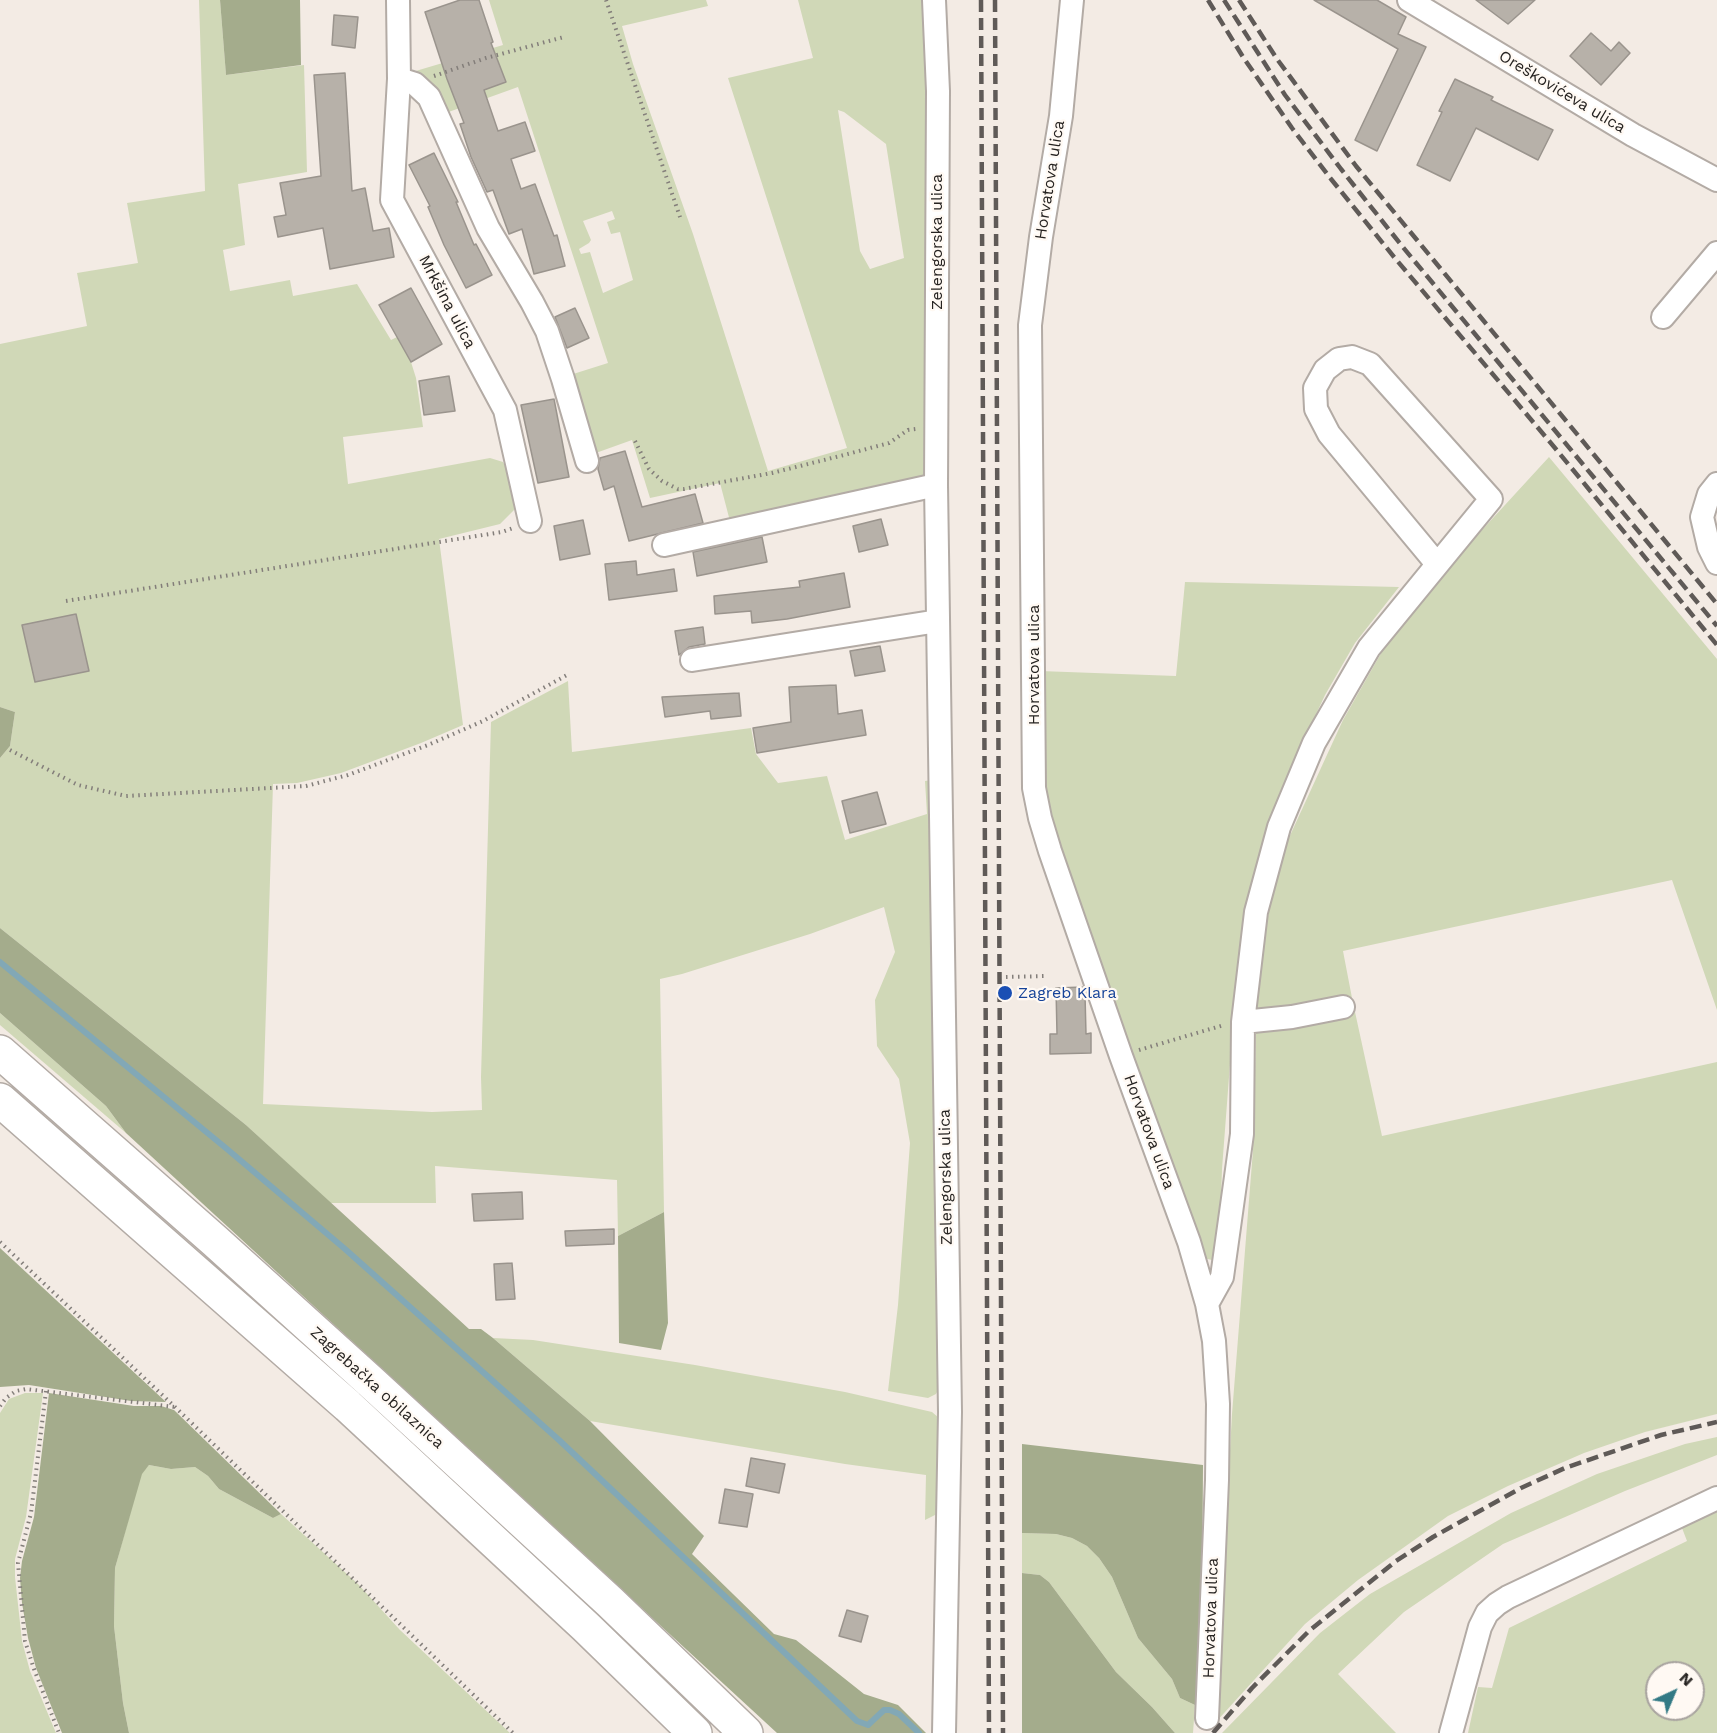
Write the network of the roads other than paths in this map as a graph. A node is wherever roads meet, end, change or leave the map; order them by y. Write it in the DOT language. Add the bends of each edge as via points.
graph roads {
  1 [pos="398,0"];
  2 [pos="934,0"];
  3 [pos="1072,0"];
  4 [pos="1409,0"];
  5 [pos="399,79"];
  6 [pos="1717,180"];
  7 [pos="1714,265"];
  8 [pos="1663,317"];
  9 [pos="587,461"];
  10 [pos="1717,484"];
  11 [pos="936,485"];
  12 [pos="530,521"];
  13 [pos="664,545"];
  14 [pos="1717,563"];
  15 [pos="1437,564"];
  16 [pos="938,621"];
  17 [pos="692,660"];
  18 [pos="1343,1007"];
  19 [pos="1243,1022"];
  20 [pos="0,1052"];
  21 [pos="0,1100"];
  22 [pos="1207,1304"];
  23 [pos="1717,1498"];
  24 [pos="1207,1718"];
  25 [pos="695,1733"];
  26 [pos="746,1733"];
  27 [pos="944,1733"];
  28 [pos="1451,1733"];
  1 -- 5 [label="street, Mrkšina ulica"];
  2 -- 11 [label="street, Zelengorska ulica" via="938,91"];
  3 -- 22 [label="street, Horvatova ulica" via="1061,116 1030,325 1034,788 1050,851 1189,1242"];
  4 -- 6 [label="street, Oreškovićeva ulica" via="1633,135"];
  5 -- 9 [label="street" via="415,84 429,97 488,228 547,331"];
  5 -- 12 [label="street, Mrkšina ulica" via="392,200 505,410"];
  7 -- 8 [label="street"];
  10 -- 14 [label="street" via="1709,494 1702,517"];
  11 -- 13 [label="street"];
  11 -- 16 [label="street, Zelengorska ulica"];
  15 -- 15 [label="street" via="1491,500 1370,364 1352,357 1339,359 1325,370 1315,388 1316,409 1329,434"];
  15 -- 19 [label="street" via="1369,648 1314,743 1279,827 1256,912"];
  16 -- 17 [label="street"];
  16 -- 27 [label="street, Zelengorska ulica" via="950,1412"];
  18 -- 19 [label="street"];
  19 -- 22 [label="street" via="1242,1134 1222,1277"];
  20 -- 26 [label="highway, Zagrebačka obilaznica" via="371,1382"];
  21 -- 25 [label="highway, Zagrebačka obilaznica" via="348,1406"];
  22 -- 24 [label="street, Horvatova ulica" via="1217,1393"];
  23 -- 28 [label="street" via="1508,1597 1487,1613"];
}
